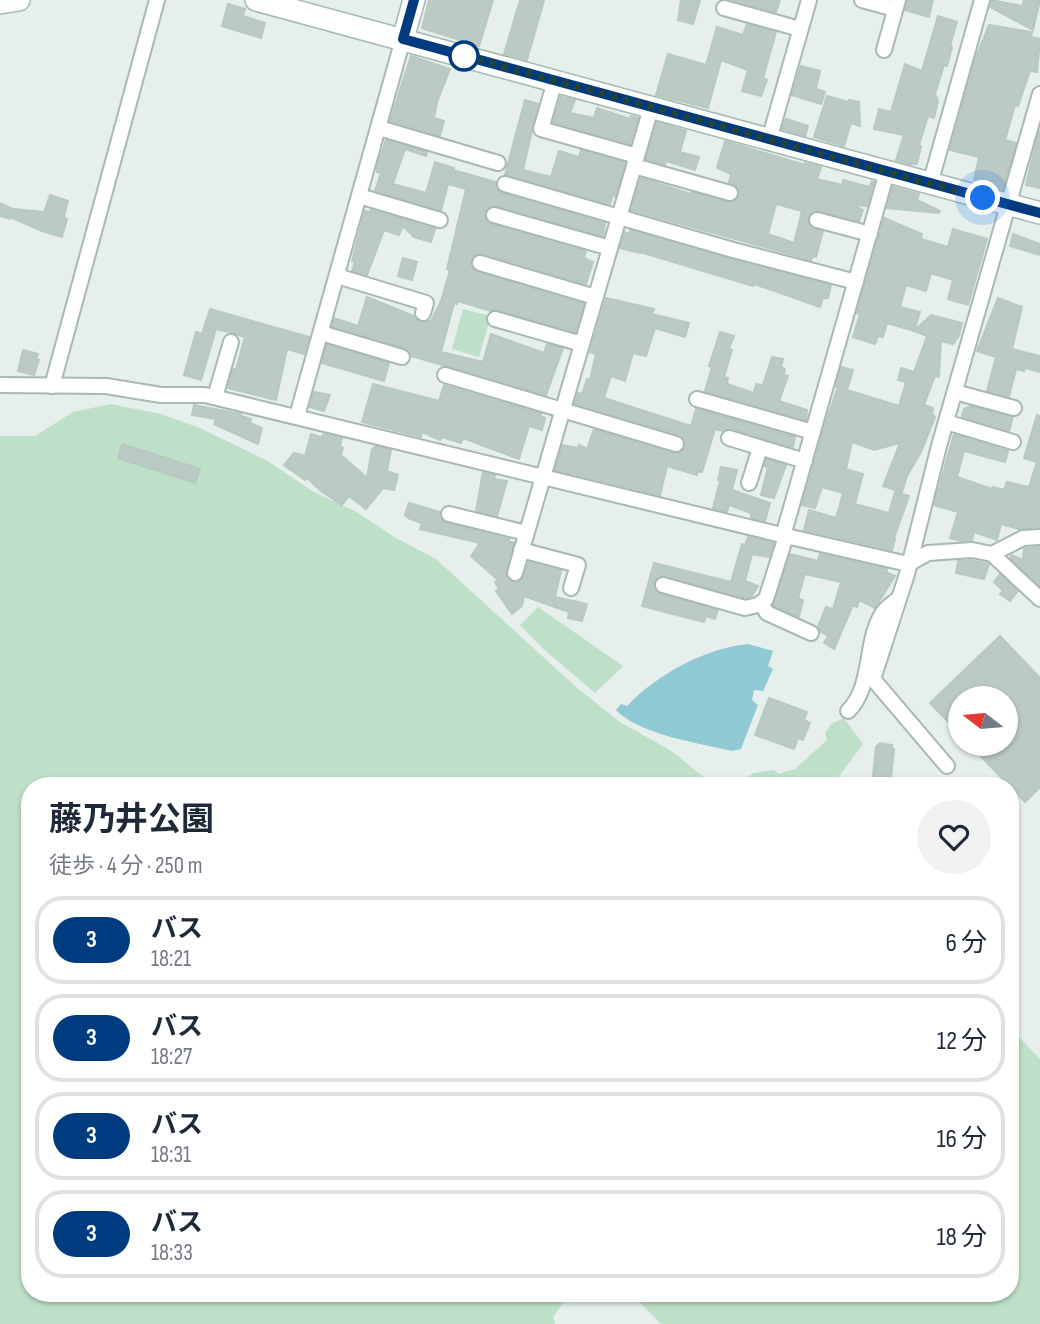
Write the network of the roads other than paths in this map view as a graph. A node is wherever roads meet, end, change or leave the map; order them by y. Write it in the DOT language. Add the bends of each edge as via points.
graph roads {
  1 [pos="19,0"];
  2 [pos="157,0"];
  3 [pos="256,0"];
  4 [pos="414,0"];
  5 [pos="809,0"];
  6 [pos="862,0"];
  7 [pos="982,0"];
  8 [pos="0,3"];
  9 [pos="897,5"];
  10 [pos="724,8"];
  11 [pos="800,29"];
  12 [pos="403,39"];
  13 [pos="884,50"];
  14 [pos="555,81"];
  15 [pos="1040,94"];
  16 [pos="651,108"];
  17 [pos="1038,111"];
  18 [pos="379,128"];
  19 [pos="769,140"];
  20 [pos="635,161"];
  21 [pos="498,163"];
  22 [pos="887,172"];
  23 [pos="505,184"];
  24 [pos="930,184"];
  25 [pos="730,193"];
  26 [pos="359,196"];
  27 [pos="1010,205"];
  28 [pos="1040,213"];
  29 [pos="494,215"];
  30 [pos="619,216"];
  31 [pos="440,220"];
  32 [pos="817,220"];
  33 [pos="870,234"];
  34 [pos="610,248"];
  35 [pos="480,263"];
  36 [pos="337,276"];
  37 [pos="856,282"];
  38 [pos="595,297"];
  39 [pos="423,313"];
  40 [pos="495,319"];
  41 [pos="321,333"];
  42 [pos="231,342"];
  43 [pos="582,344"];
  44 [pos="401,356"];
  45 [pos="445,375"];
  46 [pos="0,384"];
  47 [pos="51,386"];
  48 [pos="955,391"];
  49 [pos="215,397"];
  50 [pos="698,399"];
  51 [pos="1013,408"];
  52 [pos="562,410"];
  53 [pos="297,416"];
  54 [pos="946,422"];
  55 [pos="813,432"];
  56 [pos="729,438"];
  57 [pos="1013,442"];
  58 [pos="676,444"];
  59 [pos="760,447"];
  60 [pos="805,461"];
  61 [pos="543,476"];
  62 [pos="749,484"];
  63 [pos="449,514"];
  64 [pos="526,534"];
  65 [pos="784,536"];
  66 [pos="1040,537"];
  67 [pos="521,550"];
  68 [pos="992,554"];
  69 [pos="908,564"];
  70 [pos="515,573"];
  71 [pos="663,585"];
  72 [pos="571,588"];
  73 [pos="899,598"];
  74 [pos="1040,599"];
  75 [pos="761,603"];
  76 [pos="811,634"];
  77 [pos="848,711"];
  78 [pos="947,766"];
  1 -- 8 [label="main road"];
  2 -- 47 [label="street"];
  3 -- 12 [label="main road"];
  4 -- 12 [label="main road"];
  5 -- 11 [label="street"];
  6 -- 9 [label="street"];
  7 -- 24 [label="street"];
  9 -- 13 [label="street"];
  10 -- 11 [label="street"];
  11 -- 19 [label="street"];
  12 -- 14 [label="main road"];
  12 -- 18 [label="street"];
  14 -- 16 [label="main road"];
  14 -- 20 [label="street" via="541,129"];
  15 -- 17 [label="street"];
  16 -- 19 [label="main road"];
  16 -- 20 [label="street"];
  17 -- 27 [label="street"];
  18 -- 21 [label="street"];
  18 -- 26 [label="street"];
  19 -- 22 [label="main road"];
  20 -- 25 [label="street" via="708,179"];
  20 -- 30 [label="street"];
  22 -- 24 [label="main road"];
  22 -- 33 [label="street"];
  23 -- 30 [label="street"];
  24 -- 27 [label="main road"];
  26 -- 31 [label="street"];
  26 -- 36 [label="street"];
  27 -- 28 [label="main road"];
  27 -- 48 [label="street"];
  29 -- 34 [label="street"];
  30 -- 34 [label="street"];
  30 -- 37 [label="street"];
  32 -- 33 [label="street"];
  33 -- 37 [label="street"];
  34 -- 38 [label="street"];
  35 -- 38 [label="street"];
  36 -- 39 [label="street" via="426,303"];
  36 -- 41 [label="street"];
  37 -- 55 [label="street"];
  38 -- 43 [label="street"];
  40 -- 43 [label="street"];
  41 -- 44 [label="street"];
  41 -- 53 [label="street"];
  42 -- 49 [label="street"];
  43 -- 52 [label="street"];
  45 -- 52 [label="street"];
  46 -- 47 [label="street"];
  47 -- 49 [label="street" via="106,386 160,395"];
  48 -- 51 [label="street"];
  48 -- 54 [label="street"];
  49 -- 53 [label="street"];
  50 -- 55 [label="street"];
  52 -- 58 [label="street"];
  52 -- 61 [label="street"];
  53 -- 61 [label="street"];
  54 -- 57 [label="street"];
  54 -- 69 [label="street"];
  55 -- 60 [label="street"];
  56 -- 59 [label="street"];
  59 -- 60 [label="street"];
  59 -- 62 [label="street"];
  60 -- 65 [label="street"];
  61 -- 64 [label="street"];
  61 -- 65 [label="street"];
  63 -- 64 [label="street"];
  64 -- 67 [label="street"];
  65 -- 69 [label="street"];
  65 -- 75 [label="street"];
  66 -- 68 [label="street" via="1023,538"];
  67 -- 70 [label="street"];
  67 -- 72 [label="street" via="578,565"];
  68 -- 69 [label="street" via="972,550 928,553"];
  68 -- 74 [label="street"];
  69 -- 73 [label="street"];
  71 -- 75 [label="street" via="745,608"];
  73 -- 77 [label="street" via="882,613 862,688"];
  73 -- 78 [label="street" via="873,679"];
  75 -- 76 [label="street" via="767,612"];
}
